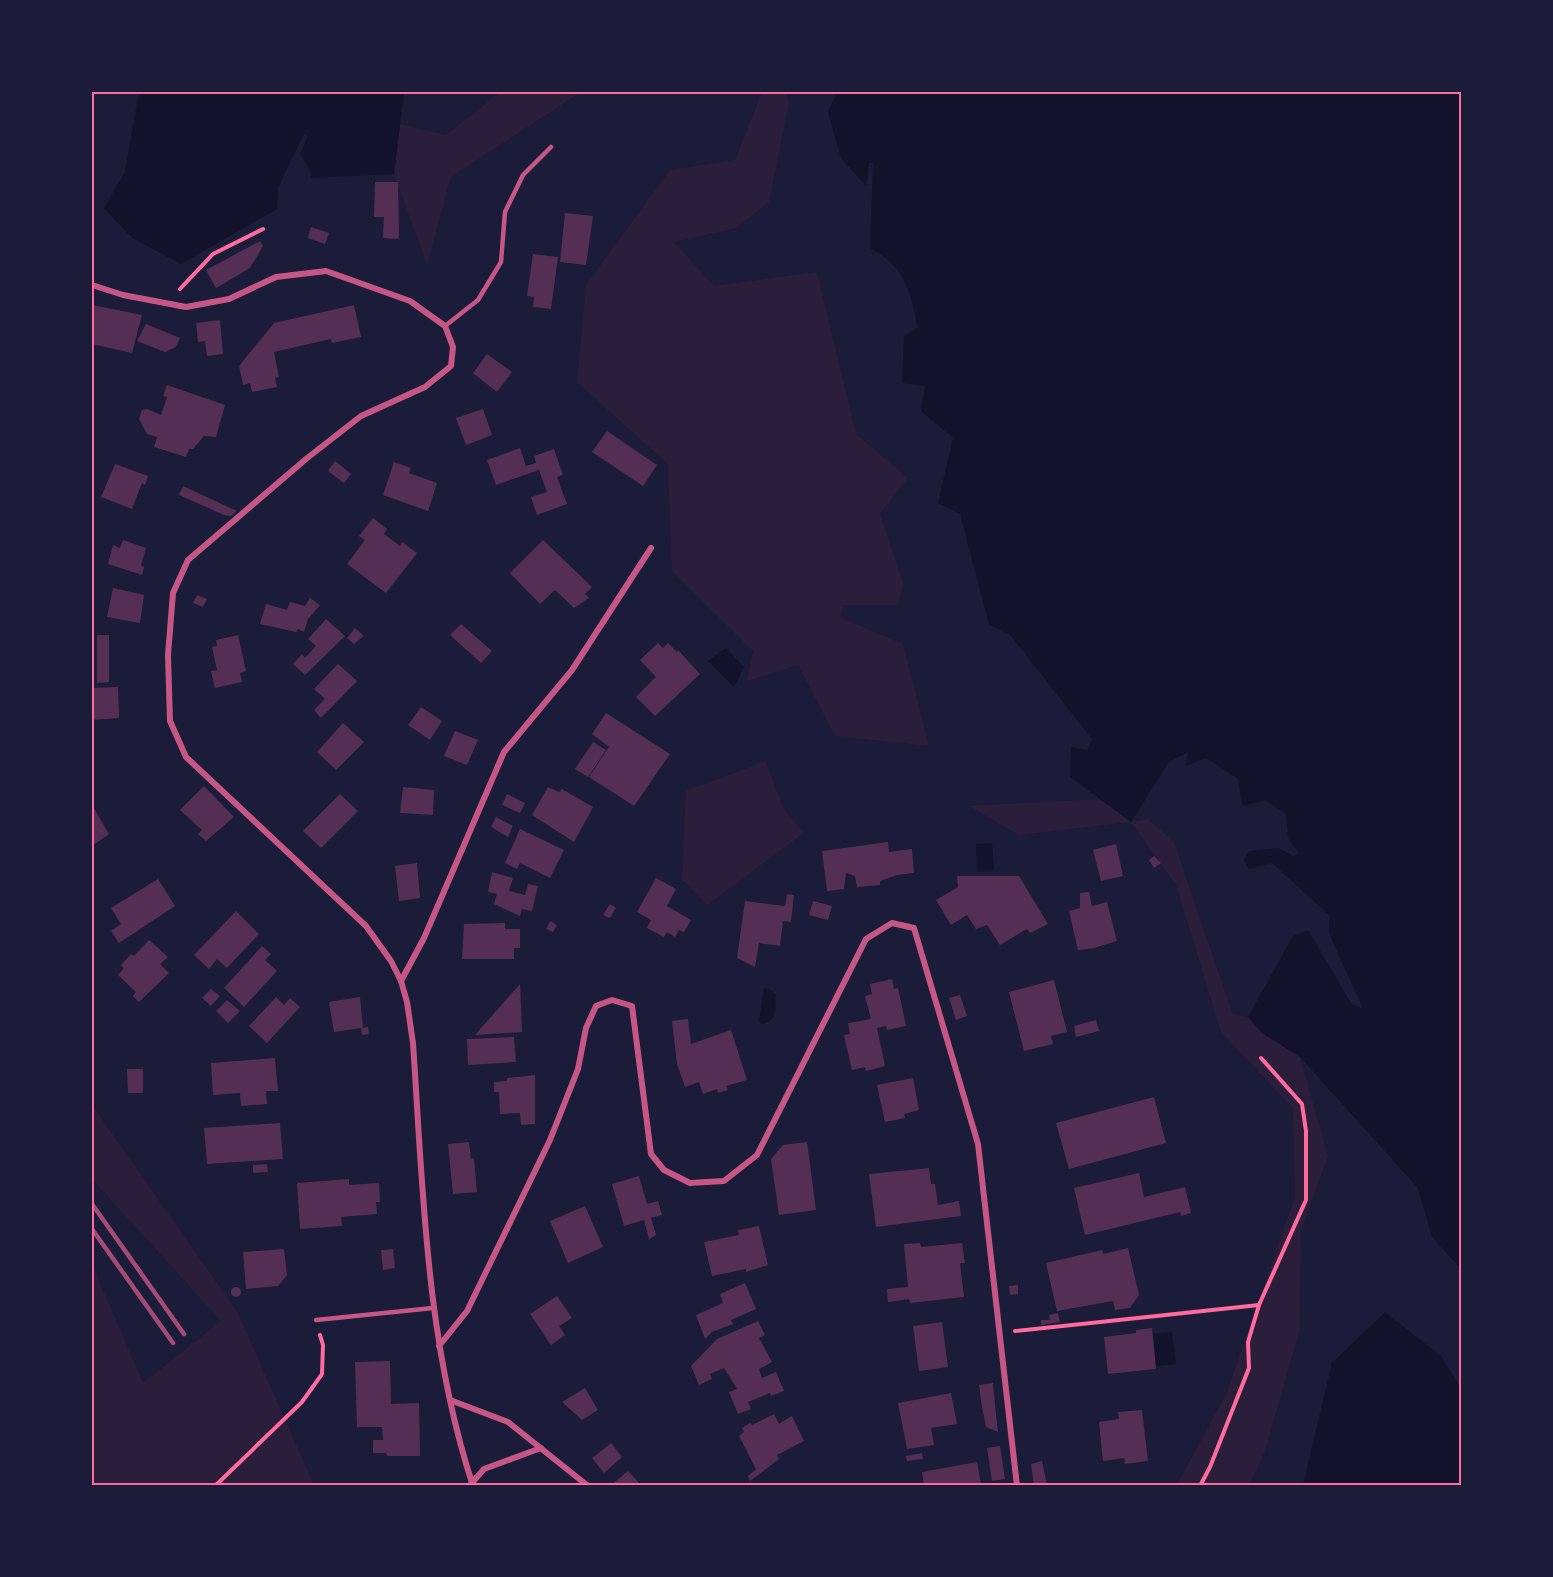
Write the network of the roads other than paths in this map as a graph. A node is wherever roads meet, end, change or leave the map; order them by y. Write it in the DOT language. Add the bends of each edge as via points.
graph roads {
  1 [pos="551,147"];
  2 [pos="92,285"];
  3 [pos="445,326"];
  4 [pos="651,548"];
  5 [pos="401,981"];
  6 [pos="433,1308"];
  7 [pos="316,1320"];
  8 [pos="440,1346"];
  9 [pos="450,1400"];
  10 [pos="541,1448"];
  11 [pos="472,1484"];
  12 [pos="588,1485"];
  13 [pos="1017,1485"];
  1 -- 3 [label="lane" via="523,175 505,212 501,262 478,300"];
  2 -- 3 [label="street" via="186,307 229,299 276,277 326,271 410,301"];
  3 -- 5 [label="street" via="453,347 451,366 425,387 361,417 188,560 173,593 168,655 170,721 186,757 366,926"];
  4 -- 5 [label="street" via="572,670 504,752 424,938"];
  5 -- 6 [label="street" via="413,1043"];
  6 -- 7 [label="lane"];
  6 -- 8 [label="street"];
  8 -- 9 [label="street"];
  8 -- 13 [label="street" via="467,1311 550,1140 578,1069 586,1028 596,1006 612,1000 632,1006 651,1154 664,1170 690,1183 724,1181 758,1155 866,939 892,923 914,928 978,1144"];
  9 -- 10 [label="street" via="508,1422"];
  9 -- 11 [label="street"];
  10 -- 11 [label="street" via="484,1469"];
  10 -- 12 [label="street"];
}
